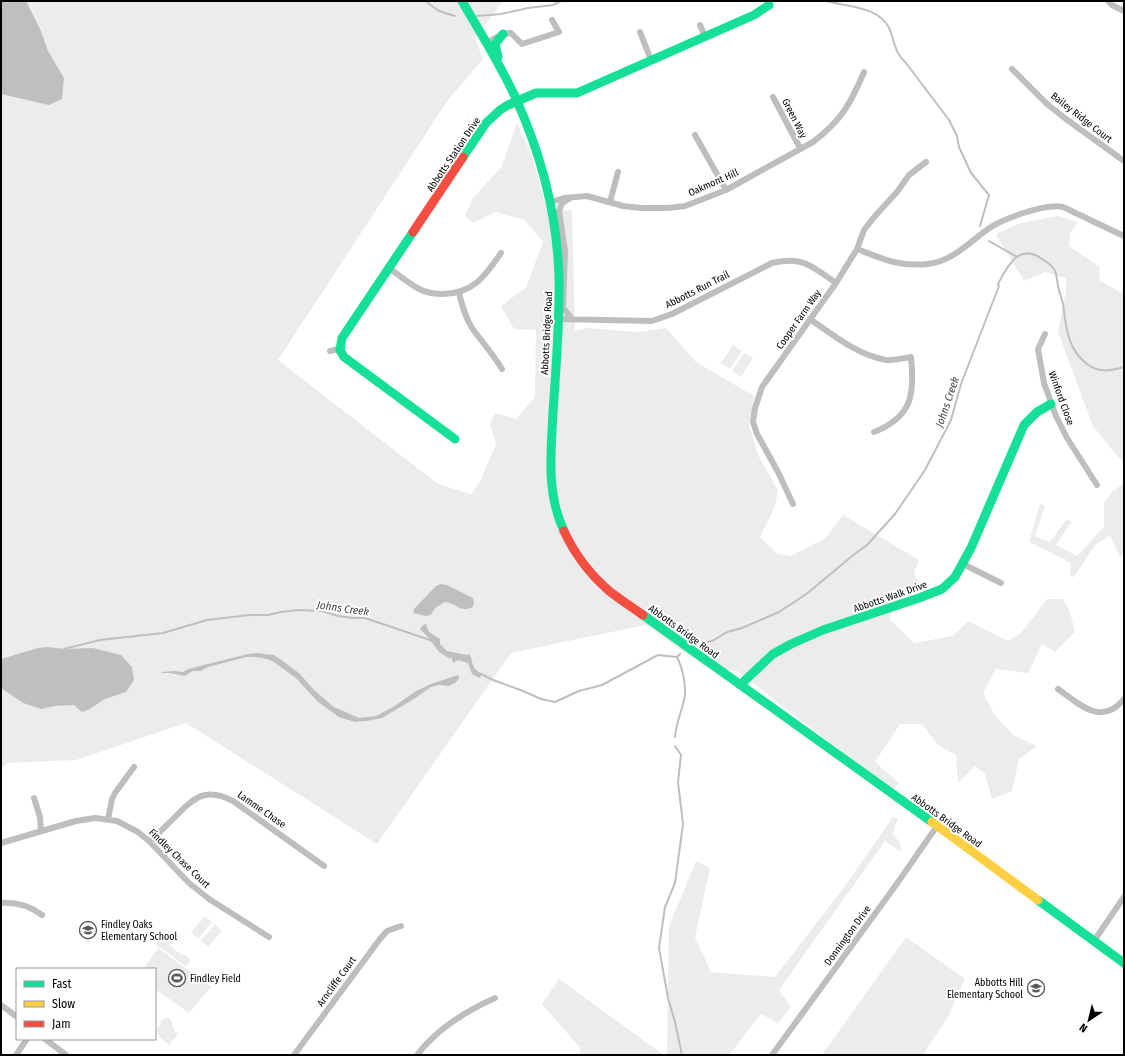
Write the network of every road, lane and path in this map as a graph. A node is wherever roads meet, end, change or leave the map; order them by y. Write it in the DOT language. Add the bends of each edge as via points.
graph roads {
  1 [pos="462,1"];
  2 [pos="1108,1"];
  3 [pos="769,5"];
  4 [pos="1124,11"];
  5 [pos="552,20"];
  6 [pos="700,25"];
  7 [pos="640,32"];
  8 [pos="503,34"];
  9 [pos="481,35"];
  10 [pos="706,36"];
  11 [pos="486,44"];
  12 [pos="652,60"];
  13 [pos="1012,69"];
  14 [pos="864,72"];
  15 [pos="505,78"];
  16 [pos="773,97"];
  17 [pos="526,98"];
  18 [pos="517,101"];
  19 [pos="695,135"];
  20 [pos="535,145"];
  21 [pos="800,148"];
  22 [pos="1124,161"];
  23 [pos="926,162"];
  24 [pos="618,172"];
  25 [pos="726,190"];
  26 [pos="573,197"];
  27 [pos="551,202"];
  28 [pos="610,202"];
  29 [pos="1124,236"];
  30 [pos="857,249"];
  31 [pos="501,253"];
  32 [pos="389,268"];
  33 [pos="836,282"];
  34 [pos="459,293"];
  35 [pos="558,319"];
  36 [pos="810,319"];
  37 [pos="572,320"];
  38 [pos="1045,334"];
  39 [pos="340,349"];
  40 [pos="330,351"];
  41 [pos="502,368"];
  42 [pos="1051,404"];
  43 [pos="874,432"];
  44 [pos="455,438"];
  45 [pos="1097,485"];
  46 [pos="793,504"];
  47 [pos="963,564"];
  48 [pos="1001,583"];
  49 [pos="740,685"];
  50 [pos="1058,689"];
  51 [pos="1124,699"];
  52 [pos="134,767"];
  53 [pos="34,798"];
  54 [pos="108,819"];
  55 [pos="937,826"];
  56 [pos="41,831"];
  57 [pos="150,842"];
  58 [pos="1,843"];
  59 [pos="324,866"];
  60 [pos="1124,898"];
  61 [pos="1,903"];
  62 [pos="42,915"];
  63 [pos="401,926"];
  64 [pos="269,937"];
  65 [pos="1094,941"];
  66 [pos="1124,963"];
  67 [pos="495,998"];
  68 [pos="1,1005"];
  69 [pos="16,1016"];
  70 [pos="26,1040"];
  71 [pos="47,1040"];
  72 [pos="418,1053"];
  73 [pos="16,1055"];
  74 [pos="66,1055"];
  75 [pos="294,1055"];
  76 [pos="426,1055"];
  77 [pos="772,1055"];
  1 -- 9 [label="main road, Abbotts Bridge Road"];
  2 -- 4 [label="street"];
  3 -- 10 [label="main road, Abbotts Station Drive" via="754,15"];
  5 -- 8 [label="street" via="559,32 522,44 511,33"];
  6 -- 10 [label="street"];
  7 -- 12 [label="street"];
  8 -- 9 [label="street" via="493,38"];
  8 -- 11 [label="street"];
  8 -- 15 [label="main road, Abbotts Bridge Road" via="494,47 508,73 508,77"];
  9 -- 11 [label="main road, Abbotts Bridge Road"];
  10 -- 12 [label="main road, Abbotts Station Drive"];
  11 -- 15 [label="main road, Abbotts Bridge Road"];
  12 -- 17 [label="main road, Abbotts Station Drive" via="576,93 534,93"];
  13 -- 22 [label="street, Bailey Ridge Court" via="1047,104"];
  14 -- 21 [label="street, Oakmont Hill" via="841,116 824,134"];
  15 -- 18 [label="main road, Abbotts Bridge Road"];
  16 -- 21 [label="street, Green Way"];
  17 -- 18 [label="main road, Abbotts Station Drive"];
  17 -- 20 [label="main road, Abbotts Bridge Road" via="525,109 538,138"];
  18 -- 20 [label="main road, Abbotts Bridge Road"];
  18 -- 32 [label="main road, Abbotts Station Drive" via="506,105 486,124"];
  19 -- 25 [label="street"];
  20 -- 27 [label="main road, Abbotts Bridge Road"];
  21 -- 25 [label="street, Oakmont Hill"];
  23 -- 30 [label="street, Cooper Farm Way" via="909,175 875,216 864,230"];
  24 -- 28 [label="street"];
  25 -- 28 [label="street, Oakmont Hill" via="685,206 668,208 641,208"];
  26 -- 27 [label="street, Oakmont Hill"];
  26 -- 28 [label="street, Oakmont Hill" via="587,196"];
  26 -- 37 [label="street, Abbotts Bridge Road" via="562,203 559,211 565,251 563,308"];
  27 -- 35 [label="main road, Abbotts Bridge Road" via="558,261"];
  29 -- 30 [label="street" via="1062,207 1049,207 1034,209 989,228 947,259 929,264 893,263"];
  30 -- 33 [label="street, Cooper Farm Way"];
  31 -- 34 [label="street" via="488,272"];
  32 -- 34 [label="street" via="419,289 437,294"];
  32 -- 39 [label="main road, Abbotts Station Drive" via="342,338"];
  33 -- 36 [label="street, Cooper Farm Way"];
  33 -- 37 [label="street, Abbotts Run Trail" via="808,264 787,260 772,263 672,314 652,321"];
  34 -- 41 [label="street" via="472,327"];
  35 -- 37 [label="street, Abbotts Run Trail"];
  35 -- 49 [label="main road, Abbotts Bridge Road" via="550,480 558,518 568,541 592,576 609,592"];
  36 -- 43 [label="street" via="864,353 887,360 911,357 912,384 907,407 901,416"];
  36 -- 46 [label="street, Cooper Farm Way" via="762,387 753,422"];
  38 -- 42 [label="street, Winford Close" via="1038,350"];
  39 -- 40 [label="street"];
  39 -- 44 [label="main road" via="344,357 367,375"];
  42 -- 45 [label="street, Winford Close" via="1067,438"];
  42 -- 47 [label="main road, Abbotts Walk Drive" via="1037,412 1024,425"];
  47 -- 48 [label="street"];
  47 -- 49 [label="main road, Abbotts Walk Drive" via="955,577 942,589 823,630 791,644 773,654"];
  49 -- 55 [label="main road, Abbotts Bridge Road"];
  50 -- 51 [label="street" via="1083,707 1095,712 1113,709"];
  52 -- 54 [label="street" via="115,793"];
  53 -- 56 [label="street"];
  54 -- 56 [label="street, Findley Chase Court" via="76,821"];
  54 -- 57 [label="street, Findley Chase Court" via="138,832"];
  55 -- 65 [label="main road, Abbotts Bridge Road"];
  55 -- 77 [label="street, Donnington Drive"];
  56 -- 58 [label="street, Findley Chase Court"];
  57 -- 59 [label="street, Lamme Chase" via="188,803 197,797 216,794 233,801"];
  57 -- 64 [label="street, Findley Chase Court" via="189,883 209,899"];
  60 -- 65 [label="street"];
  61 -- 62 [label="street" via="27,906"];
  63 -- 75 [label="street, Arncliffe Court" via="387,931 380,938"];
  65 -- 66 [label="main road, Abbotts Bridge Road"];
  67 -- 72 [label="street" via="477,1006 448,1026"];
  68 -- 69 [label="street"];
  70 -- 73 [label="street"];
  71 -- 74 [label="street"];
  72 -- 76 [label="street"];
}
